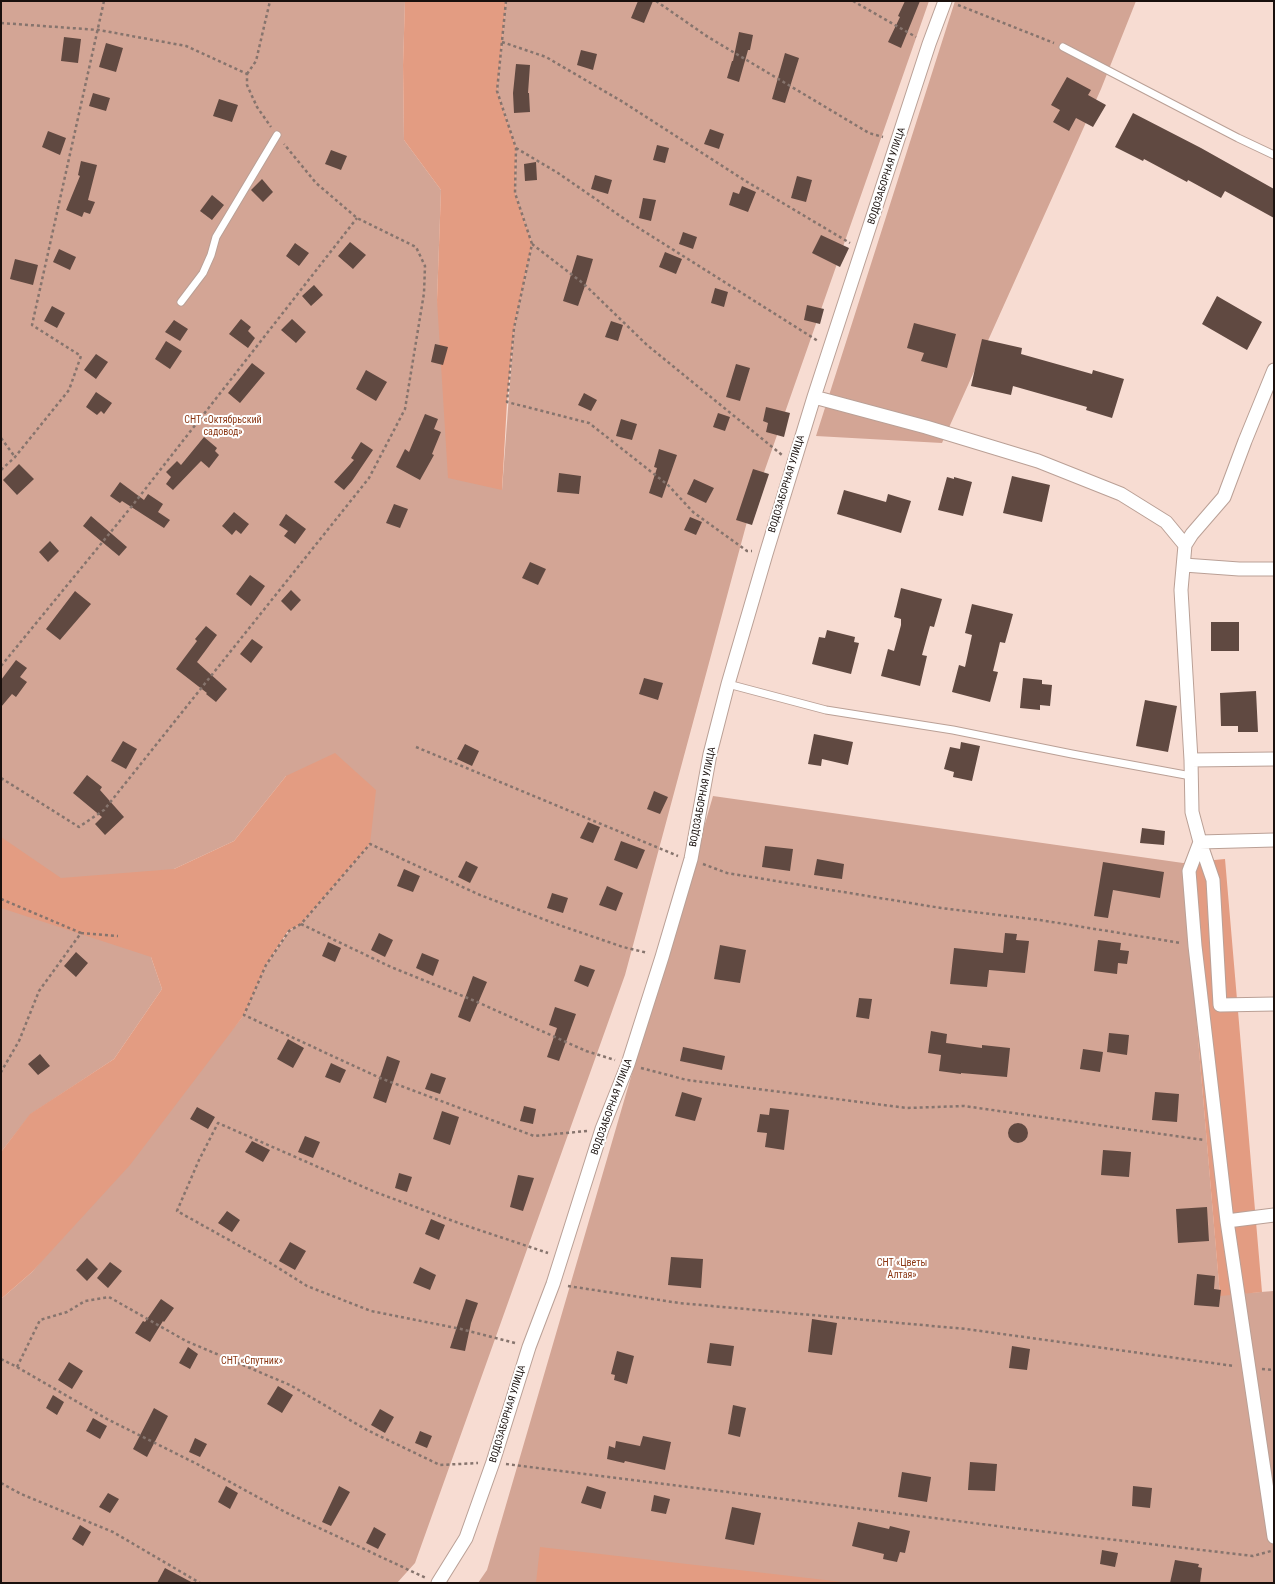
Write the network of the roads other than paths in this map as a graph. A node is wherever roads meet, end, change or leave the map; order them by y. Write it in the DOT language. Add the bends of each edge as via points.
graph roads {
  1 [pos="950,2"];
  2 [pos="1063,47"];
  3 [pos="276,135"];
  4 [pos="1274,155"];
  5 [pos="181,302"];
  6 [pos="1274,370"];
  7 [pos="814,397"];
  8 [pos="1185,544"];
  9 [pos="1184,565"];
  10 [pos="1274,569"];
  11 [pos="728,684"];
  12 [pos="1274,759"];
  13 [pos="1191,760"];
  14 [pos="1190,776"];
  15 [pos="1274,840"];
  16 [pos="1200,842"];
  17 [pos="1274,1004"];
  18 [pos="1274,1215"];
  19 [pos="1226,1221"];
  20 [pos="1274,1537"];
  21 [pos="434,1581"];
  1 -- 7 [label="street, ВОДОЗАБОРНАЯ УЛИЦА" via="929,44"];
  2 -- 4 [label="lane"];
  3 -- 5 [label="lane" via="216,237 203,273"];
  6 -- 8 [label="street" via="1224,497"];
  7 -- 8 [label="street" via="1038,461 1122,494 1166,522"];
  7 -- 11 [label="street, ВОДОЗАБОРНАЯ УЛИЦА"];
  8 -- 9 [label="street"];
  9 -- 10 [label="street"];
  9 -- 13 [label="street" via="1181,590"];
  11 -- 14 [label="lane" via="826,710 953,730"];
  11 -- 21 [label="street, ВОДОЗАБОРНАЯ УЛИЦА" via="710,754 691,859 628,1064 602,1130 562,1258 529,1347 466,1538"];
  12 -- 13 [label="street"];
  13 -- 14 [label="street"];
  14 -- 16 [label="street" via="1192,812"];
  15 -- 16 [label="street"];
  16 -- 17 [label="street" via="1213,880 1220,1005"];
  16 -- 19 [label="street" via="1188,871"];
  18 -- 19 [label="street"];
  19 -- 20 [label="street"];
}
